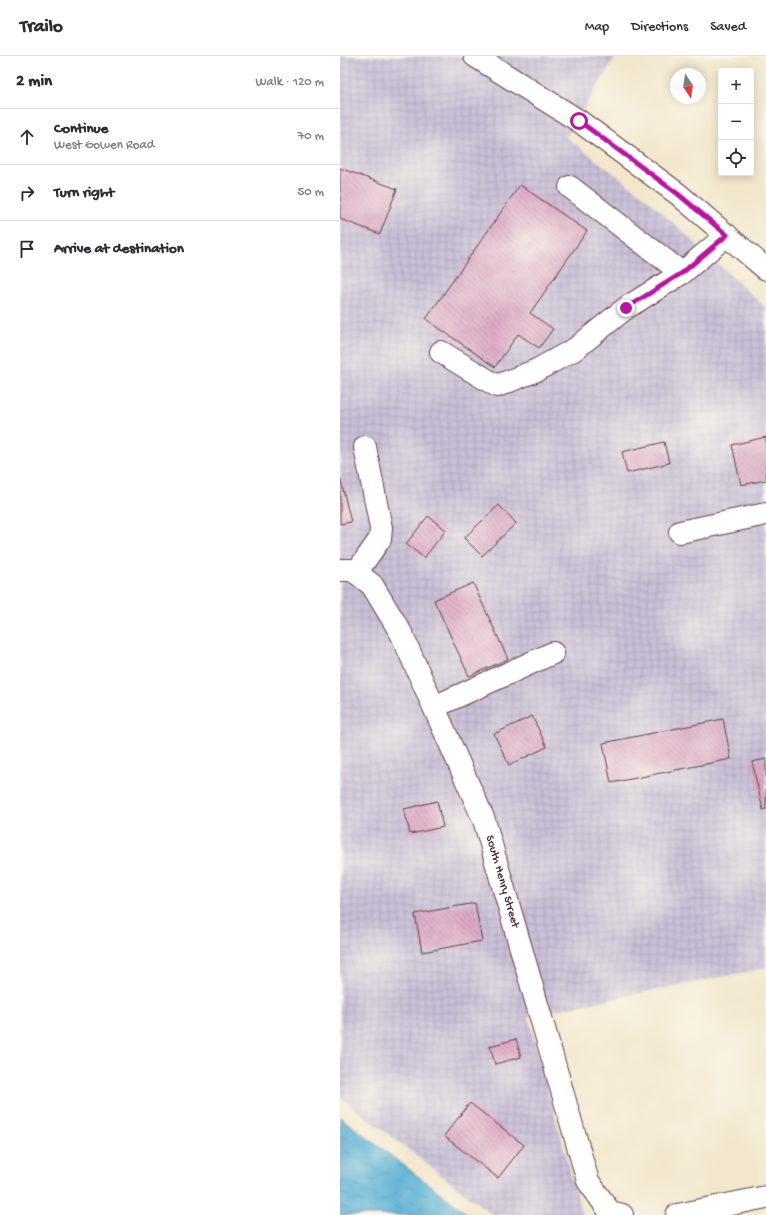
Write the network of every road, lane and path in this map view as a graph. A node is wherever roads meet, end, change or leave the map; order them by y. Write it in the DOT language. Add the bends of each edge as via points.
graph roads {
  1 [pos="475,56"];
  2 [pos="570,187"];
  3 [pos="727,235"];
  4 [pos="766,269"];
  5 [pos="682,273"];
  6 [pos="441,352"];
  7 [pos="365,447"];
  8 [pos="766,514"];
  9 [pos="680,532"];
  10 [pos="348,571"];
  11 [pos="553,653"];
  12 [pos="434,707"];
  13 [pos="766,1197"];
  14 [pos="622,1215"];
  15 [pos="677,1215"];
  1 -- 3 [label="street" via="579,121 678,194"];
  2 -- 5 [label="street"];
  3 -- 4 [label="street"];
  3 -- 5 [label="street"];
  5 -- 6 [label="street" via="626,308 575,349 537,370 497,386"];
  7 -- 10 [label="street" via="381,528 380,539"];
  8 -- 9 [label="street"];
  10 -- 12 [label="street, South Henry Street" via="372,585 401,633"];
  11 -- 12 [label="street"];
  12 -- 14 [label="street, South Henry Street" via="484,820 588,1181 610,1212"];
  13 -- 15 [label="street"];
}
